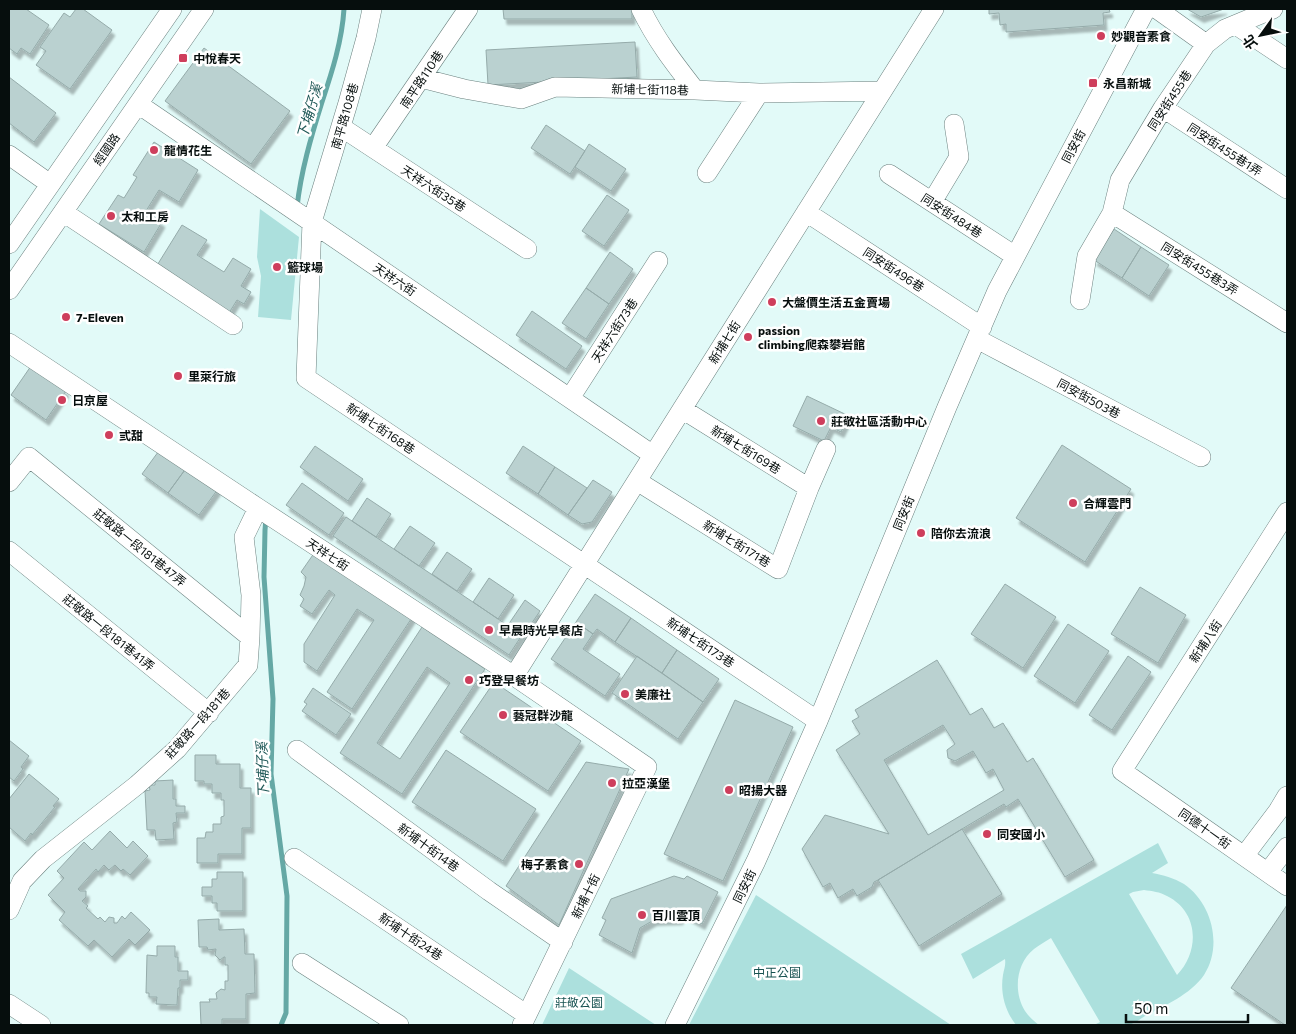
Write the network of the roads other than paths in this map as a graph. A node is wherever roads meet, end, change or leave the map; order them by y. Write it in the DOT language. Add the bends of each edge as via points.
graph roads {
  1 [pos="172,9"];
  2 [pos="204,9"];
  3 [pos="372,9"];
  4 [pos="468,9"];
  5 [pos="641,9"];
  6 [pos="934,9"];
  7 [pos="1146,9"];
  8 [pos="1157,9"];
  9 [pos="1273,9"];
  10 [pos="1236,25"];
  11 [pos="1206,44"];
  12 [pos="1287,59"];
  13 [pos="421,78"];
  14 [pos="695,90"];
  15 [pos="882,91"];
  16 [pos="760,93"];
  17 [pos="138,104"];
  18 [pos="1163,108"];
  19 [pos="954,124"];
  20 [pos="341,127"];
  21 [pos="373,148"];
  22 [pos="9,155"];
  23 [pos="707,173"];
  24 [pos="889,174"];
  25 [pos="50,184"];
  26 [pos="1287,189"];
  27 [pos="932,202"];
  28 [pos="63,212"];
  29 [pos="806,212"];
  30 [pos="1112,213"];
  31 [pos="308,220"];
  32 [pos="9,244"];
  33 [pos="527,249"];
  34 [pos="1015,256"];
  35 [pos="658,261"];
  36 [pos="9,290"];
  37 [pos="1080,300"];
  38 [pos="1287,324"];
  39 [pos="232,325"];
  40 [pos="979,333"];
  41 [pos="9,343"];
  42 [pos="570,398"];
  43 [pos="682,409"];
  44 [pos="826,449"];
  45 [pos="653,455"];
  46 [pos="1201,457"];
  47 [pos="637,481"];
  48 [pos="9,482"];
  49 [pos="809,488"];
  50 [pos="1287,512"];
  51 [pos="265,513"];
  52 [pos="9,551"];
  53 [pos="584,564"];
  54 [pos="250,637"];
  55 [pos="514,676"];
  56 [pos="209,713"];
  57 [pos="818,721"];
  58 [pos="297,750"];
  59 [pos="647,767"];
  60 [pos="1122,771"];
  61 [pos="1287,796"];
  62 [pos="1287,846"];
  63 [pos="1244,856"];
  64 [pos="294,858"];
  65 [pos="1268,872"];
  66 [pos="1287,886"];
  67 [pos="9,910"];
  68 [pos="563,942"];
  69 [pos="302,963"];
  70 [pos="9,1004"];
  71 [pos="524,1020"];
  72 [pos="41,1025"];
  73 [pos="399,1025"];
  74 [pos="675,1025"];
  1 -- 25 [label="street, 經國路"];
  2 -- 17 [label="street, 經國路"];
  3 -- 20 [label="street, 南平路108巷"];
  4 -- 13 [label="street, 南平路110巷"];
  5 -- 14 [label="street" via="664,50"];
  6 -- 15 [label="street, 新埔七街"];
  7 -- 34 [label="street, 同安街"];
  8 -- 11 [label="street"];
  9 -- 10 [label="street, 同安街455巷"];
  10 -- 11 [label="street, 同安街455巷" via="1225,29"];
  10 -- 12 [label="street"];
  11 -- 18 [label="street, 同安街455巷"];
  13 -- 14 [label="street, 新埔七街118巷" via="521,98 555,87"];
  13 -- 21 [label="street, 南平路110巷"];
  14 -- 16 [label="street, 新埔七街118巷"];
  15 -- 16 [label="street, 新埔七街118巷"];
  15 -- 29 [label="street, 新埔七街"];
  16 -- 23 [label="street"];
  17 -- 28 [label="street, 經國路"];
  17 -- 31 [label="street, 天祥六街"];
  18 -- 26 [label="street, 同安街455巷1弄"];
  18 -- 30 [label="street, 同安街455巷" via="1120,180"];
  19 -- 27 [label="street" via="959,157"];
  20 -- 21 [label="street, 天祥六街35巷"];
  20 -- 31 [label="street, 南平路108巷"];
  21 -- 33 [label="street, 天祥六街35巷"];
  22 -- 25 [label="street"];
  24 -- 27 [label="street, 同安街484巷"];
  25 -- 32 [label="street, 經國路"];
  27 -- 34 [label="street, 同安街484巷"];
  28 -- 36 [label="street, 經國路"];
  28 -- 39 [label="street"];
  29 -- 40 [label="street, 同安街496巷"];
  29 -- 43 [label="street, 新埔七街"];
  30 -- 37 [label="street, 同安街455巷" via="1087,256"];
  30 -- 38 [label="street, 同安街455巷3弄"];
  31 -- 42 [label="street, 天祥六街"];
  31 -- 53 [label="street, 新埔七街168巷" via="306,378"];
  34 -- 40 [label="street, 同安街"];
  35 -- 42 [label="street, 天祥六街73巷"];
  40 -- 46 [label="street, 同安街503巷"];
  40 -- 57 [label="street, 同安街"];
  41 -- 51 [label="street, 天祥七街"];
  42 -- 45 [label="street, 天祥六街"];
  43 -- 45 [label="street, 新埔七街"];
  43 -- 49 [label="street, 新埔七街169巷"];
  44 -- 49 [label="street, 新埔七街171巷"];
  45 -- 47 [label="street, 新埔七街"];
  47 -- 49 [label="street, 新埔七街171巷" via="778,569"];
  47 -- 53 [label="street, 新埔七街"];
  48 -- 54 [label="street, 莊敬路一段181巷47弄" via="29,457"];
  50 -- 60 [label="street, 新埔八街"];
  51 -- 54 [label="street, 莊敬路一段181巷" via="244,537 251,595"];
  51 -- 55 [label="street, 天祥七街"];
  52 -- 56 [label="street, 莊敬路一段181巷41弄"];
  53 -- 55 [label="street, 新埔七街"];
  53 -- 57 [label="street, 新埔七街173巷"];
  54 -- 56 [label="street, 莊敬路一段181巷" via="248,665"];
  55 -- 59 [label="street, 天祥七街"];
  56 -- 67 [label="street, 莊敬路一段181巷" via="177,749 137,785 43,859 22,881"];
  57 -- 74 [label="street, 同安街" via="756,861"];
  58 -- 68 [label="street, 新埔十街14巷" via="481,886"];
  59 -- 68 [label="street, 新埔十街"];
  60 -- 63 [label="street, 同德十一街"];
  61 -- 63 [label="street"];
  62 -- 65 [label="street"];
  63 -- 65 [label="street, 同德十一街"];
  64 -- 71 [label="street, 新埔十街24巷"];
  65 -- 66 [label="street, 同德十一街"];
  68 -- 71 [label="street, 新埔十街"];
  69 -- 73 [label="street"];
  70 -- 72 [label="street"];
}
